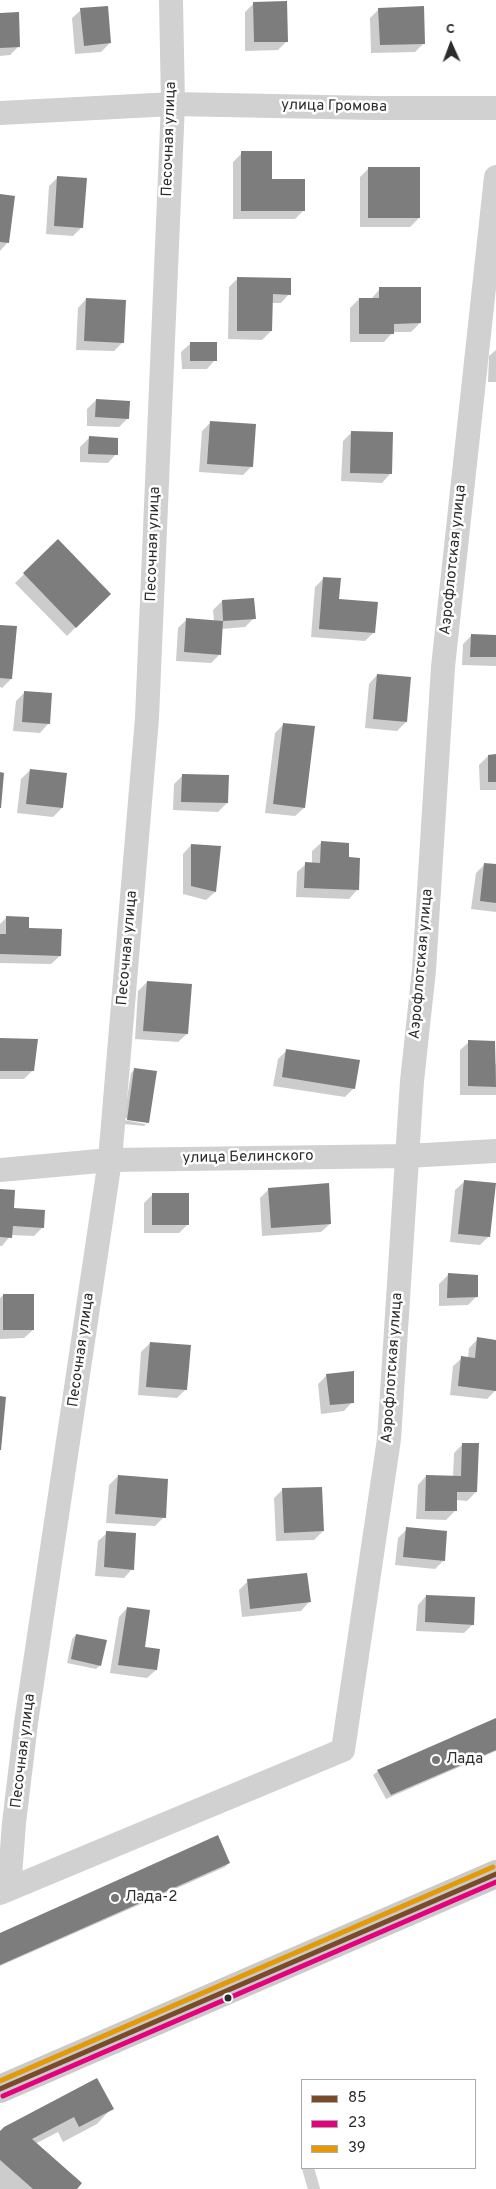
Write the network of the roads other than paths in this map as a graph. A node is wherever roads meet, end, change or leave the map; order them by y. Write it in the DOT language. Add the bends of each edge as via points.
graph roads {
  1 [pos="171,0"];
  2 [pos="173,104"];
  3 [pos="496,108"];
  4 [pos="0,114"];
  5 [pos="496,177"];
  6 [pos="496,1151"];
  7 [pos="407,1156"];
  8 [pos="110,1160"];
  9 [pos="0,1170"];
  10 [pos="496,1874"];
  11 [pos="5,1891"];
  12 [pos="0,2089"];
  13 [pos="308,2169"];
  14 [pos="314,2189"];
  1 -- 2 [label="street, Песочная улица"];
  2 -- 3 [label="street, улица Громова"];
  2 -- 4 [label="street, улица Громова"];
  2 -- 8 [label="street, Песочная улица" via="147,718"];
  5 -- 7 [label="street, Аэрофлотская улица" via="443,667 424,970"];
  6 -- 7 [label="street, улица Белинского"];
  7 -- 8 [label="street, улица Белинского"];
  7 -- 11 [label="street, Аэрофлотская улица" via="389,1438 343,1750"];
  8 -- 9 [label="street, улица Белинского"];
  8 -- 11 [label="street, Песочная улица" via="26,1723"];
  10 -- 12 [label="main road"];
  13 -- 14 [label="lane"];
}
